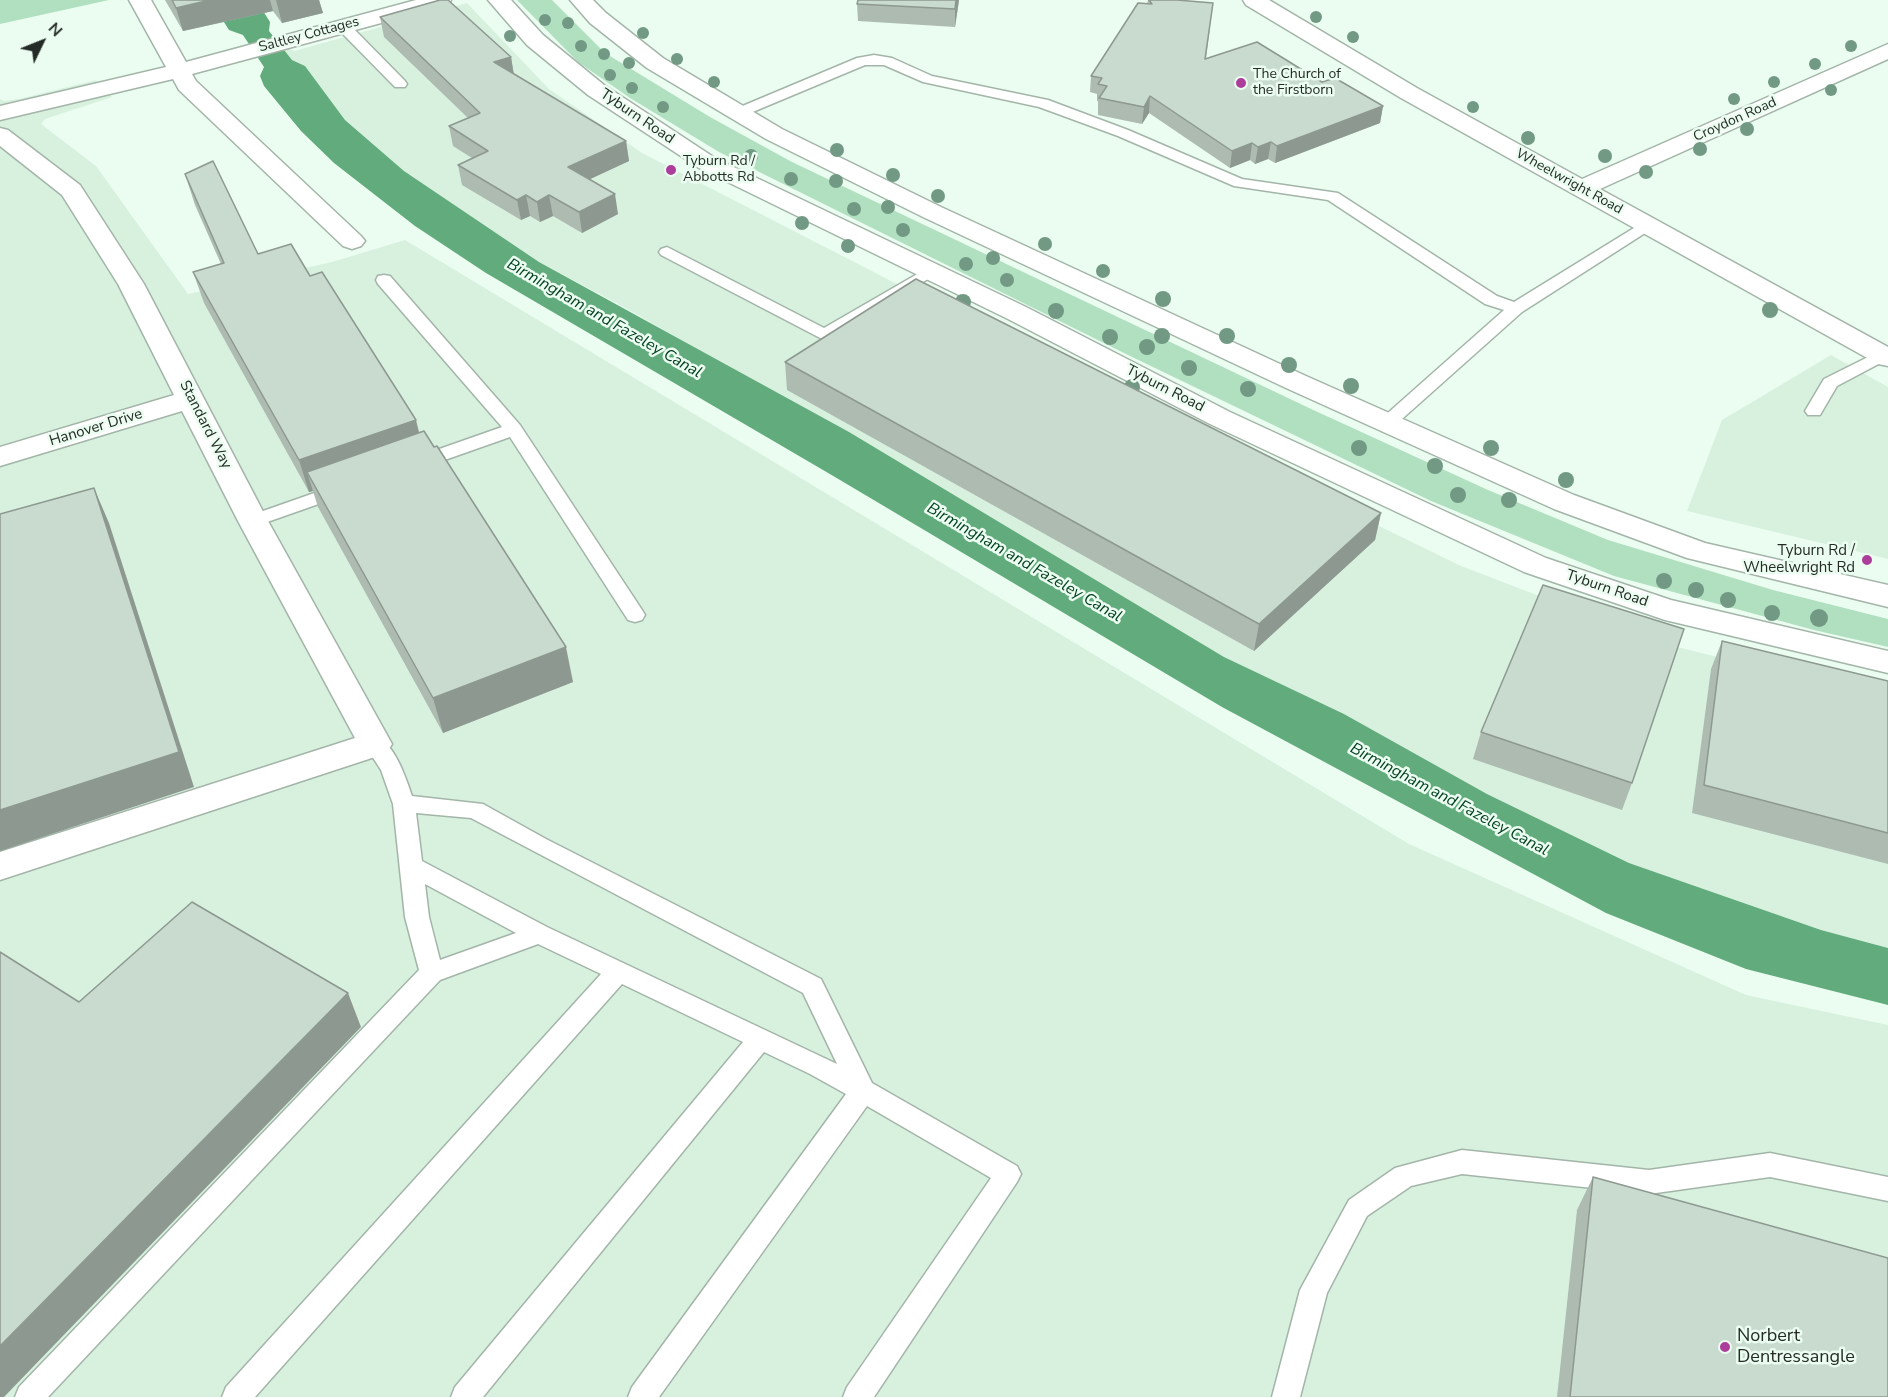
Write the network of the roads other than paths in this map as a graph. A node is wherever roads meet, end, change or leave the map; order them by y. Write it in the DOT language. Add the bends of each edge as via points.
graph roads {
  1 [pos="140,0"];
  2 [pos="440,0"];
  3 [pos="499,0"];
  4 [pos="581,0"];
  5 [pos="1261,1"];
  6 [pos="343,26"];
  7 [pos="1888,51"];
  8 [pos="179,71"];
  9 [pos="400,84"];
  10 [pos="0,113"];
  11 [pos="738,113"];
  12 [pos="0,135"];
  13 [pos="1582,188"];
  14 [pos="1648,225"];
  15 [pos="352,241"];
  16 [pos="667,252"];
  17 [pos="932,272"];
  18 [pos="384,280"];
  19 [pos="1516,308"];
  20 [pos="1885,356"];
  21 [pos="192,399"];
  22 [pos="1814,411"];
  23 [pos="1387,423"];
  24 [pos="514,429"];
  25 [pos="0,457"];
  26 [pos="395,471"];
  27 [pos="362,483"];
  28 [pos="253,521"];
  29 [pos="1888,596"];
  30 [pos="635,615"];
  31 [pos="1888,662"];
  32 [pos="375,744"];
  33 [pos="404,804"];
  34 [pos="0,866"];
  35 [pos="411,866"];
  36 [pos="539,934"];
  37 [pos="618,972"];
  38 [pos="432,973"];
  39 [pos="760,1039"];
  40 [pos="863,1091"];
  41 [pos="1888,1189"];
  42 [pos="29,1397"];
  43 [pos="236,1397"];
  44 [pos="465,1397"];
  45 [pos="642,1397"];
  46 [pos="857,1397"];
  47 [pos="1286,1397"];
  1 -- 8 [label="main road"];
  2 -- 6 [label="main road, Saltley Cottages"];
  3 -- 17 [label="main road, Tyburn Road" via="534,40 596,90 707,163"];
  4 -- 11 [label="main road" via="655,63"];
  5 -- 13 [label="main road, Wheelwright Road" via="1409,93"];
  6 -- 8 [label="main road, Saltley Cottages"];
  6 -- 9 [label="lane"];
  7 -- 13 [label="main road, Croydon Road"];
  8 -- 10 [label="main road, Saltley Cottages"];
  8 -- 15 [label="main road" via="187,85"];
  11 -- 19 [label="lane" via="862,61 887,61 937,82 1043,103 1239,183 1332,196 1491,300"];
  11 -- 23 [label="main road" via="774,135 932,212"];
  12 -- 21 [label="main road, Standard Way" via="71,190 131,284"];
  13 -- 14 [label="main road, Wheelwright Road"];
  14 -- 19 [label="lane"];
  14 -- 20 [label="main road, Wheelwright Road"];
  16 -- 17 [label="lane" via="824,335"];
  17 -- 31 [label="main road, Tyburn Road" via="1220,418 1535,565 1665,609"];
  18 -- 24 [label="lane"];
  19 -- 23 [label="lane"];
  20 -- 22 [label="lane" via="1830,383"];
  21 -- 25 [label="main road, Hanover Drive"];
  21 -- 28 [label="main road, Standard Way"];
  23 -- 29 [label="main road" via="1564,502 1698,551"];
  24 -- 26 [label="lane"];
  24 -- 30 [label="lane"];
  27 -- 28 [label="lane"];
  28 -- 32 [label="main road, Standard Way"];
  32 -- 33 [label="lane" via="391,768"];
  32 -- 34 [label="main road"];
  33 -- 35 [label="lane"];
  33 -- 40 [label="lane" via="475,810 812,986"];
  35 -- 36 [label="lane"];
  35 -- 38 [label="lane" via="417,917"];
  36 -- 37 [label="lane"];
  36 -- 38 [label="lane"];
  37 -- 39 [label="lane"];
  37 -- 43 [label="lane"];
  38 -- 42 [label="lane"];
  39 -- 40 [label="lane"];
  39 -- 44 [label="lane"];
  40 -- 45 [label="lane"];
  40 -- 46 [label="lane" via="1008,1174"];
  41 -- 47 [label="lane" via="1770,1165 1649,1182 1462,1162 1404,1176 1358,1208 1314,1290"];
}
